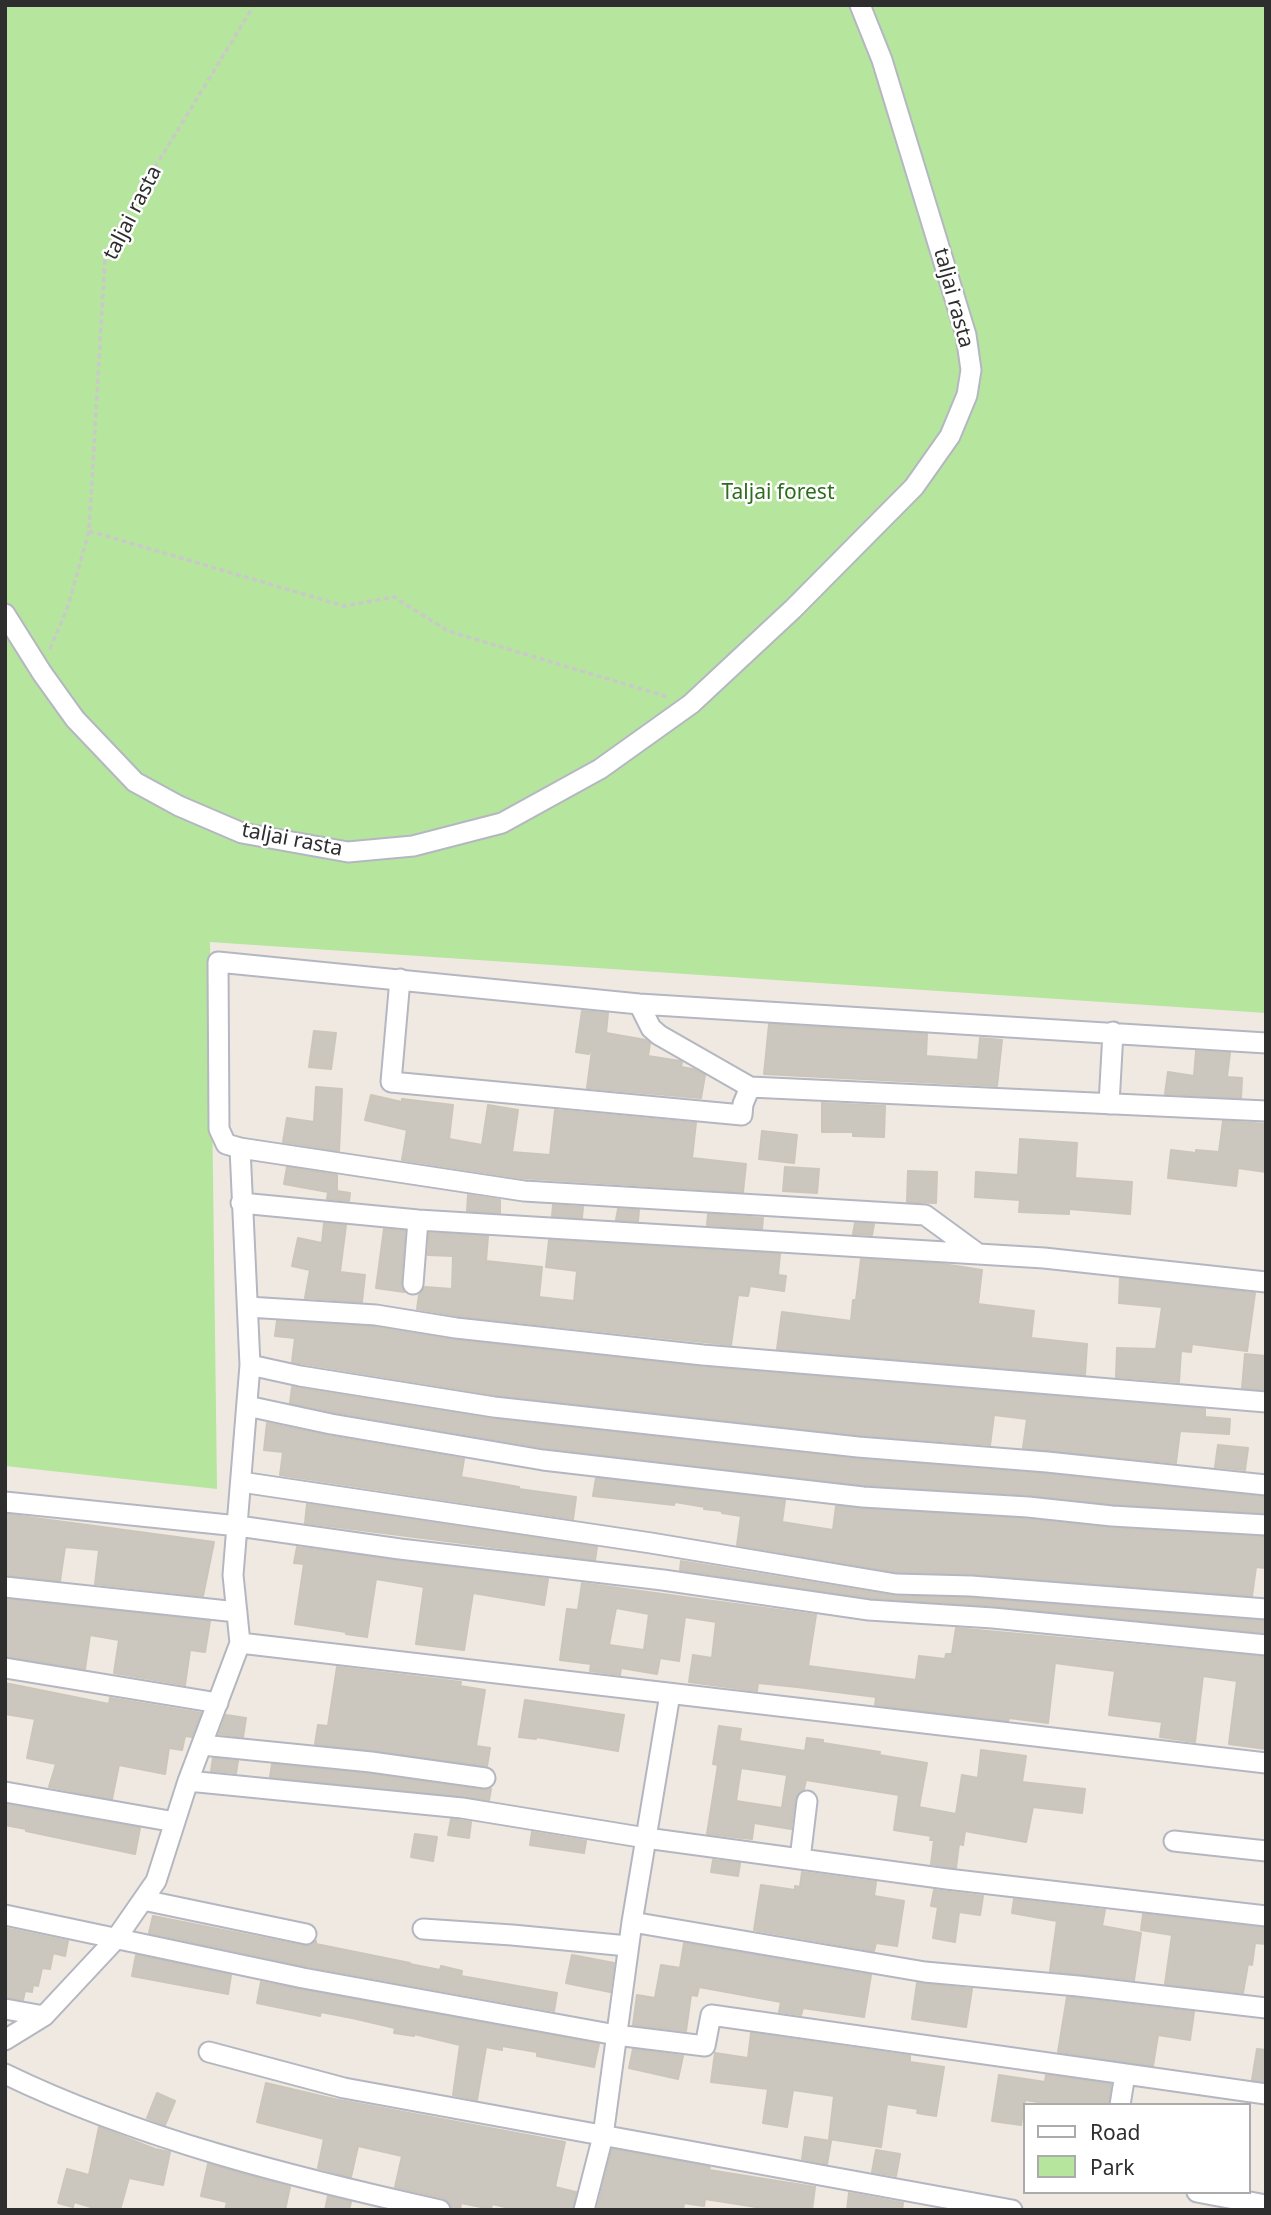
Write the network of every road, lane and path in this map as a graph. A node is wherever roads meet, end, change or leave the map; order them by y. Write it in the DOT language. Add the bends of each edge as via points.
graph roads {
  1 [pos="254,5"];
  2 [pos="860,5"];
  3 [pos="89,531"];
  4 [pos="5,614"];
  5 [pos="42,673"];
  6 [pos="691,704"];
  7 [pos="400,979"];
  8 [pos="639,1003"];
  9 [pos="1113,1032"];
  10 [pos="1266,1043"];
  11 [pos="750,1087"];
  12 [pos="1109,1104"];
  13 [pos="1266,1111"];
  14 [pos="240,1148"];
  15 [pos="241,1203"];
  16 [pos="418,1220"];
  17 [pos="978,1253"];
  18 [pos="1266,1282"];
  19 [pos="413,1284"];
  20 [pos="248,1307"];
  21 [pos="250,1365"];
  22 [pos="1266,1402"];
  23 [pos="247,1406"];
  24 [pos="241,1482"];
  25 [pos="1266,1485"];
  26 [pos="5,1502"];
  27 [pos="1266,1525"];
  28 [pos="237,1526"];
  29 [pos="5,1587"];
  30 [pos="1266,1609"];
  31 [pos="237,1612"];
  32 [pos="240,1643"];
  33 [pos="1266,1645"];
  34 [pos="5,1668"];
  35 [pos="670,1694"];
  36 [pos="218,1703"];
  37 [pos="202,1745"];
  38 [pos="1266,1763"];
  39 [pos="485,1778"];
  40 [pos="188,1781"];
  41 [pos="5,1792"];
  42 [pos="807,1801"];
  43 [pos="175,1822"];
  44 [pos="646,1838"];
  45 [pos="1174,1841"];
  46 [pos="1266,1851"];
  47 [pos="800,1859"];
  48 [pos="143,1900"];
  49 [pos="5,1915"];
  50 [pos="1266,1916"];
  51 [pos="632,1922"];
  52 [pos="423,1929"];
  53 [pos="306,1934"];
  54 [pos="116,1940"];
  55 [pos="628,1946"];
  56 [pos="1266,2008"];
  57 [pos="5,2009"];
  58 [pos="44,2016"];
  59 [pos="617,2035"];
  60 [pos="5,2040"];
  61 [pos="209,2052"];
  62 [pos="5,2074"];
  63 [pos="1125,2074"];
  64 [pos="1266,2094"];
  65 [pos="1120,2103"];
  66 [pos="603,2136"];
  67 [pos="1208,2194"];
  68 [pos="1266,2205"];
  69 [pos="440,2210"];
  70 [pos="584,2210"];
  71 [pos="1012,2210"];
  1 -- 3 [label="path, taljai rasta" via="132,205 106,258"];
  2 -- 6 [label="street, taljai rasta" via="882,60 966,335 971,370 967,395 950,436 914,487"];
  3 -- 5 [label="path, taljai rasta" via="68,606"];
  3 -- 6 [label="path" via="344,606 394,597 448,631"];
  4 -- 5 [label="street, taljai rasta"];
  5 -- 6 [label="street, taljai rasta" via="75,719 135,782 242,833 348,852 413,846 502,823 600,769"];
  7 -- 8 [label="street"];
  7 -- 11 [label="street" via="391,1082 742,1115"];
  7 -- 14 [label="street" via="218,962 219,1129 226,1143"];
  8 -- 9 [label="street"];
  8 -- 11 [label="street" via="659,1035"];
  9 -- 10 [label="street"];
  9 -- 12 [label="street"];
  11 -- 12 [label="street"];
  12 -- 13 [label="street"];
  14 -- 15 [label="street"];
  14 -- 17 [label="street" via="524,1191 925,1215"];
  15 -- 16 [label="street"];
  15 -- 20 [label="street"];
  16 -- 17 [label="street"];
  16 -- 19 [label="street"];
  17 -- 18 [label="street"];
  20 -- 21 [label="street"];
  20 -- 22 [label="street" via="376,1315 703,1355"];
  21 -- 23 [label="street"];
  21 -- 25 [label="street" via="494,1406 858,1447"];
  23 -- 24 [label="street"];
  23 -- 27 [label="street" via="543,1460 863,1497"];
  24 -- 28 [label="street"];
  24 -- 30 [label="street" via="896,1584"];
  26 -- 28 [label="street"];
  28 -- 31 [label="street" via="233,1576"];
  28 -- 33 [label="street" via="869,1610"];
  29 -- 31 [label="street"];
  31 -- 32 [label="street"];
  32 -- 35 [label="street"];
  32 -- 36 [label="street"];
  34 -- 36 [label="street"];
  35 -- 38 [label="street"];
  35 -- 44 [label="street"];
  36 -- 37 [label="street"];
  37 -- 39 [label="street"];
  37 -- 40 [label="street"];
  40 -- 43 [label="street"];
  40 -- 44 [label="street" via="462,1808"];
  41 -- 43 [label="street"];
  42 -- 47 [label="street"];
  43 -- 48 [label="street" via="156,1881"];
  44 -- 47 [label="street"];
  44 -- 51 [label="street"];
  45 -- 46 [label="street"];
  47 -- 50 [label="street"];
  48 -- 53 [label="street"];
  48 -- 54 [label="street"];
  49 -- 54 [label="street"];
  51 -- 55 [label="street"];
  51 -- 56 [label="street" via="925,1972"];
  52 -- 55 [label="street"];
  54 -- 58 [label="street"];
  54 -- 59 [label="street"];
  55 -- 59 [label="street"];
  57 -- 58 [label="street"];
  58 -- 60 [label="street"];
  59 -- 63 [label="street" via="705,2046 712,2015"];
  59 -- 66 [label="street"];
  61 -- 66 [label="street" via="344,2088"];
  62 -- 69 [label="street" via="159,2136"];
  63 -- 64 [label="street"];
  63 -- 65 [label="street"];
  66 -- 70 [label="street"];
  66 -- 71 [label="street"];
  67 -- 68 [label="street"];
}
